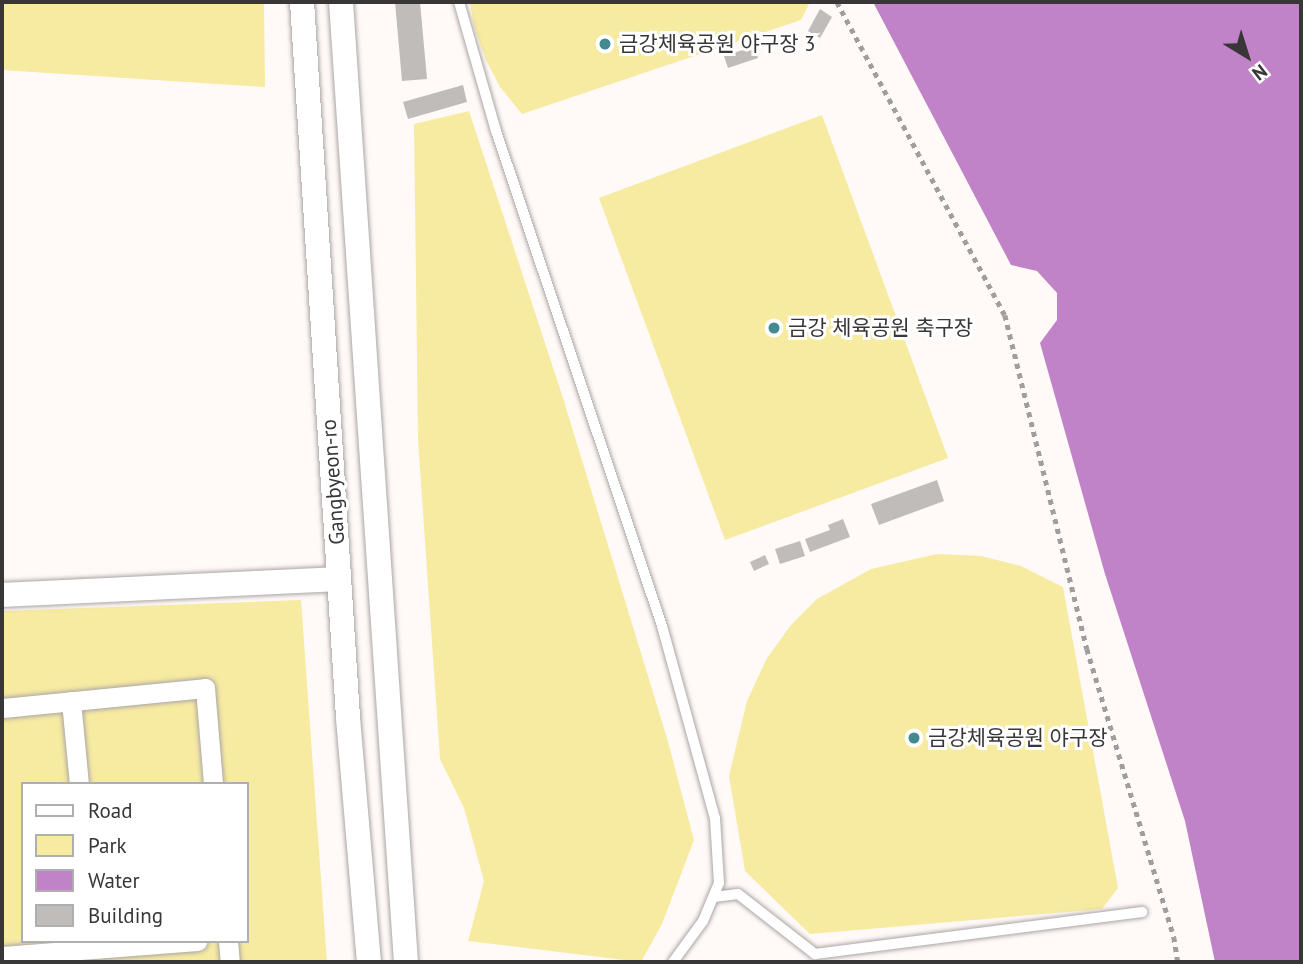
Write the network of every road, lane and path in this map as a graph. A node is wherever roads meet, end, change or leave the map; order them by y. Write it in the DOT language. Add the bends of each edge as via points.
graph roads {
  1 [pos="302,2"];
  2 [pos="341,2"];
  3 [pos="459,2"];
  4 [pos="837,2"];
  5 [pos="339,579"];
  6 [pos="2,595"];
  7 [pos="71,701"];
  8 [pos="2,708"];
  9 [pos="79,782"];
  10 [pos="213,782"];
  11 [pos="713,897"];
  12 [pos="1142,912"];
  13 [pos="176,943"];
  14 [pos="228,943"];
  15 [pos="94,951"];
  16 [pos="2,956"];
  17 [pos="817,958"];
  18 [pos="230,962"];
  19 [pos="369,962"];
  20 [pos="406,962"];
  21 [pos="673,962"];
  22 [pos="1178,962"];
  1 -- 5 [label="street, Gangbyeon-ro"];
  2 -- 20 [label="street, Gangbyeon-ro"];
  3 -- 11 [label="lane" via="496,131 662,626 715,818 719,883"];
  4 -- 22 [label="path" via="1004,315 1087,649"];
  5 -- 6 [label="street"];
  5 -- 19 [label="street, Gangbyeon-ro"];
  7 -- 8 [label="street"];
  7 -- 9 [label="street"];
  7 -- 10 [label="street" via="205,688"];
  11 -- 17 [label="lane" via="738,894"];
  11 -- 21 [label="lane" via="703,921"];
  12 -- 17 [label="lane"];
  13 -- 15 [label="street"];
  14 -- 18 [label="street"];
  15 -- 16 [label="street"];
}
